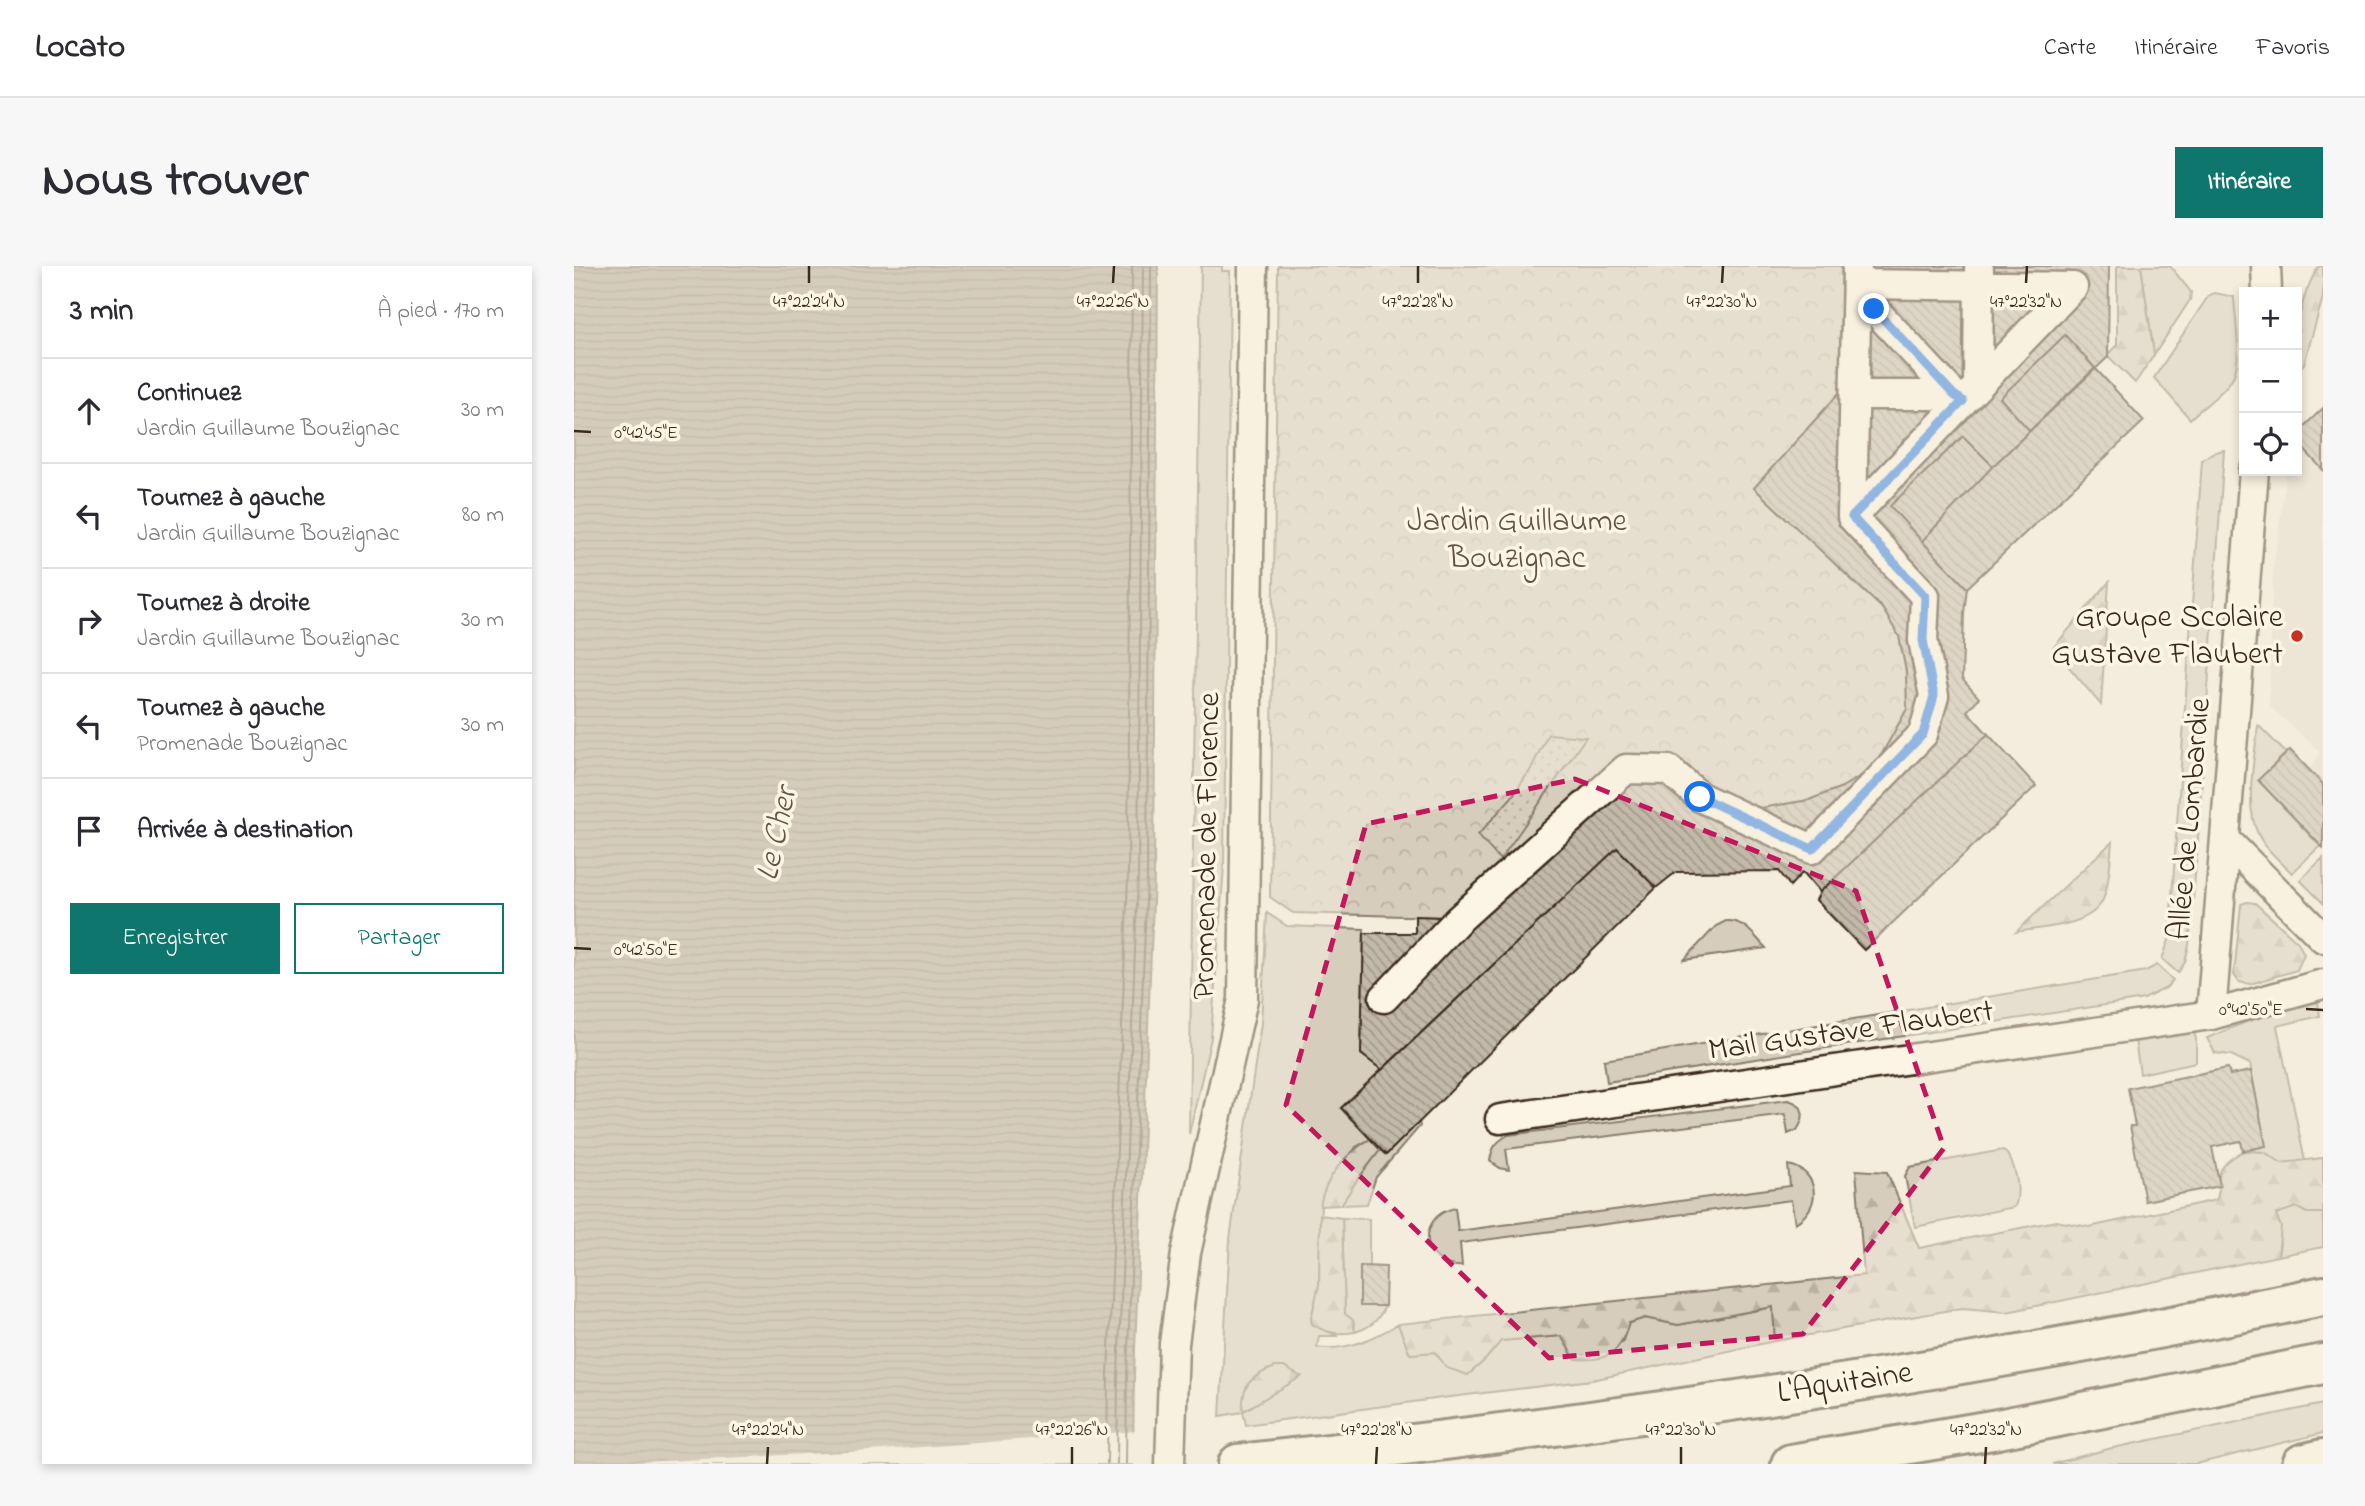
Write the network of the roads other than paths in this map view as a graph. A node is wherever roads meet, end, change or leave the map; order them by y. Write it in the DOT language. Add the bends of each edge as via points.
graph roads {
  1 [pos="1253,266"];
  2 [pos="2054,266"];
  3 [pos="2266,266"];
  4 [pos="1861,272"];
  5 [pos="1978,276"];
  6 [pos="2073,287"];
  7 [pos="2267,287"];
  8 [pos="1965,394"];
  9 [pos="1854,395"];
  10 [pos="2254,476"];
  11 [pos="1852,517"];
  12 [pos="2225,839"];
  13 [pos="2323,938"];
  14 [pos="2323,984"];
  15 [pos="1384,998"];
  16 [pos="2211,1015"];
  17 [pos="1500,1119"];
  18 [pos="2323,1296"];
  19 [pos="2323,1364"];
  20 [pos="2323,1459"];
  21 [pos="1170,1464"];
  22 [pos="1238,1464"];
  23 [pos="1791,1464"];
  24 [pos="2302,1464"];
  1 -- 21 [label="street, Promenade de Florence" via="1243,999 1186,1253 1174,1344"];
  2 -- 6 [label="street"];
  3 -- 7 [label="street"];
  4 -- 5 [label="street"];
  4 -- 8 [label="street" via="1874,309"];
  4 -- 9 [label="street"];
  5 -- 6 [label="street"];
  5 -- 8 [label="street"];
  6 -- 8 [label="street"];
  8 -- 9 [label="street"];
  8 -- 11 [label="street"];
  9 -- 11 [label="street"];
  10 -- 12 [label="street, Allée de Lombardie"];
  11 -- 15 [label="street" via="1925,596 1923,640 1934,696 1923,734 1812,849 1700,797 1669,770 1626,769 1457,921"];
  12 -- 13 [label="street"];
  12 -- 16 [label="street, Allée de Lombardie"];
  14 -- 16 [label="street"];
  16 -- 17 [label="street, Mail Gustave Flaubert"];
  18 -- 22 [label="main road, L'Aquitaine" via="2035,1352 1743,1401"];
  19 -- 23 [label="main road" via="1998,1429"];
  20 -- 24 [label="main road"];
}
